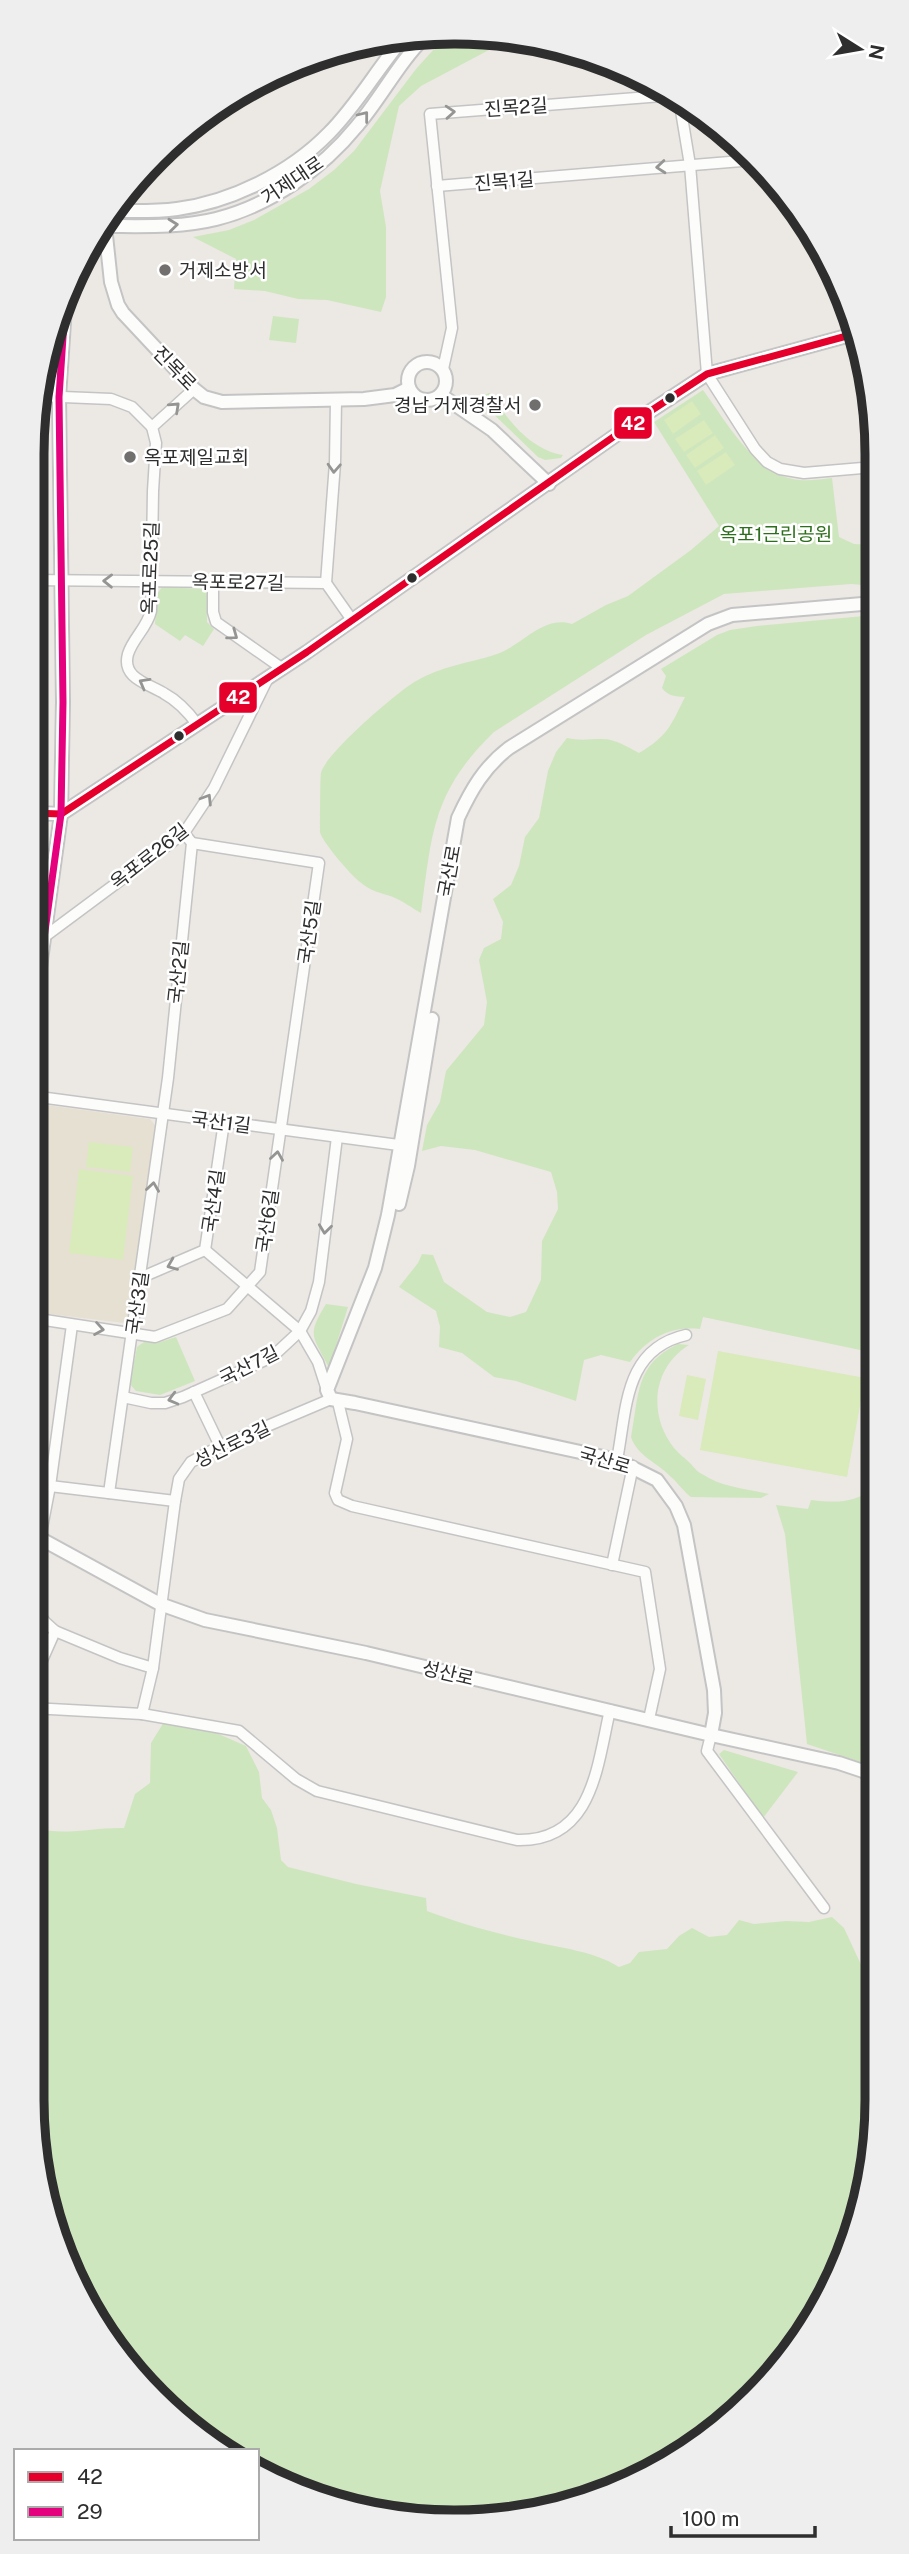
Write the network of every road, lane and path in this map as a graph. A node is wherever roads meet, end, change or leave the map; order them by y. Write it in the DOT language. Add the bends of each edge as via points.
graph roads {
  1 [pos="418,46"];
  2 [pos="396,48"];
  3 [pos="655,97"];
  4 [pos="681,112"];
  5 [pos="742,161"];
  6 [pos="690,165"];
  7 [pos="437,186"];
  8 [pos="124,211"];
  9 [pos="113,226"];
  10 [pos="106,237"];
  11 [pos="63,330"];
  12 [pos="847,336"];
  13 [pos="443,369"];
  14 [pos="707,374"];
  15 [pos="409,388"];
  16 [pos="194,389"];
  17 [pos="441,395"];
  18 [pos="48,396"];
  19 [pos="59,397"];
  20 [pos="337,400"];
  21 [pos="152,427"];
  22 [pos="865,468"];
  23 [pos="550,484"];
  24 [pos="44,580"];
  25 [pos="62,580"];
  26 [pos="150,581"];
  27 [pos="213,582"];
  28 [pos="326,583"];
  29 [pos="865,604"];
  30 [pos="865,611"];
  31 [pos="352,620"];
  32 [pos="283,669"];
  33 [pos="267,680"];
  34 [pos="197,724"];
  35 [pos="44,813"];
  36 [pos="61,814"];
  37 [pos="184,833"];
  38 [pos="192,843"];
  39 [pos="45,936"];
  40 [pos="44,943"];
  41 [pos="44,1098"];
  42 [pos="162,1114"];
  43 [pos="224,1122"];
  44 [pos="280,1129"];
  45 [pos="337,1137"];
  46 [pos="406,1146"];
  47 [pos="205,1250"];
  48 [pos="140,1278"];
  49 [pos="249,1286"];
  50 [pos="44,1320"];
  51 [pos="72,1325"];
  52 [pos="300,1331"];
  53 [pos="133,1334"];
  54 [pos="686,1335"];
  55 [pos="194,1392"];
  56 [pos="123,1397"];
  57 [pos="332,1397"];
  58 [pos="219,1446"];
  59 [pos="617,1460"];
  60 [pos="633,1466"];
  61 [pos="50,1486"];
  62 [pos="109,1493"];
  63 [pos="175,1502"];
  64 [pos="44,1507"];
  65 [pos="44,1540"];
  66 [pos="612,1565"];
  67 [pos="160,1604"];
  68 [pos="44,1621"];
  69 [pos="55,1631"];
  70 [pos="44,1656"];
  71 [pos="152,1668"];
  72 [pos="44,1710"];
  73 [pos="610,1710"];
  74 [pos="142,1714"];
  75 [pos="649,1719"];
  76 [pos="711,1735"];
  77 [pos="865,1771"];
  78 [pos="824,1908"];
  9 -- 1 [label="street, 거제대로, one-way" via="217,219 296,182 345,140"];
  2 -- 8 [label="street, 거제대로" via="329,133 281,170 206,204"];
  7 -- 3 [label="street, 진목2길, one-way" via="430,114"];
  4 -- 6 [label="street"];
  5 -- 6 [label="street, 진목1길"];
  6 -- 7 [label="street, 진목1길, one-way"];
  6 -- 14 [label="street"];
  7 -- 13 [label="street" via="452,328"];
  10 -- 16 [label="street, 진목로" via="118,305"];
  11 -- 19 [label="street"];
  12 -- 14 [label="street"];
  13 -- 15 [label="street" via="433,362 421,363 411,370"];
  13 -- 17 [label="street" via="446,385"];
  14 -- 22 [label="street" via="755,449 780,470 804,473"];
  14 -- 23 [label="street"];
  15 -- 17 [label="street" via="423,400"];
  15 -- 20 [label="street, 진목로" via="395,395"];
  16 -- 20 [label="street, 진목로" via="218,402"];
  21 -- 16 [label="street, one-way"];
  17 -- 23 [label="street" via="492,430"];
  18 -- 19 [label="street"];
  19 -- 21 [label="street" via="124,403"];
  19 -- 25 [label="street"];
  20 -- 28 [label="street, one-way"];
  21 -- 26 [label="street, 옥포로25길" via="156,443"];
  23 -- 31 [label="street"];
  24 -- 25 [label="street, 옥포로27길"];
  26 -- 25 [label="street, 옥포로27길, one-way"];
  25 -- 36 [label="street"];
  26 -- 27 [label="street, 옥포로27길"];
  34 -- 26 [label="street, 옥포로25길, one-way" via="167,694 133,677 127,664 151,611"];
  27 -- 28 [label="street, 옥포로27길"];
  27 -- 32 [label="street, one-way" via="216,622"];
  28 -- 31 [label="street"];
  29 -- 46 [label="street, 국산로" via="732,615 708,624 509,748 486,769 458,818"];
  30 -- 46 [label="street, 국산로" via="732,622 710,629 510,756 489,774 464,822"];
  31 -- 32 [label="street"];
  32 -- 33 [label="street"];
  33 -- 34 [label="street"];
  37 -- 33 [label="street, 옥포로26길, one-way" via="214,788"];
  34 -- 36 [label="street"];
  35 -- 36 [label="street"];
  36 -- 39 [label="street"];
  37 -- 38 [label="street"];
  37 -- 39 [label="street, 옥포로26길"];
  38 -- 42 [label="street, 국산2길"];
  38 -- 44 [label="street, 국산5길" via="319,863"];
  39 -- 40 [label="street"];
  41 -- 42 [label="street, 국산1길"];
  42 -- 43 [label="street, 국산1길"];
  48 -- 42 [label="street, 국산3길, one-way"];
  43 -- 44 [label="street, 국산1길"];
  43 -- 47 [label="street, 국산4길"];
  44 -- 45 [label="street, 국산1길"];
  49 -- 44 [label="street, 국산6길, one-way" via="260,1272"];
  45 -- 46 [label="street, 국산1길"];
  45 -- 52 [label="street, 국산7길, one-way" via="319,1282"];
  46 -- 57 [label="street, 국산로" via="381,1272"];
  47 -- 48 [label="street, 국산4길, one-way"];
  47 -- 49 [label="street"];
  48 -- 53 [label="street, 국산3길"];
  49 -- 52 [label="street"];
  49 -- 53 [label="street, 국산6길" via="227,1309 156,1337"];
  50 -- 51 [label="street, 국산6길"];
  51 -- 53 [label="street, 국산6길, one-way"];
  51 -- 61 [label="street"];
  52 -- 55 [label="street, 국산7길" via="272,1357"];
  52 -- 57 [label="street"];
  53 -- 56 [label="street, 국산3길"];
  54 -- 59 [label="street" via="655,1347 635,1373"];
  55 -- 56 [label="street, 국산7길, one-way" via="165,1403"];
  55 -- 58 [label="street"];
  56 -- 62 [label="street, 국산3길"];
  57 -- 58 [label="street, 성산로3길"];
  57 -- 59 [label="street, 국산로"];
  57 -- 66 [label="street" via="347,1439 335,1493 338,1500"];
  58 -- 63 [label="street, 성산로3길" via="191,1462 179,1479"];
  59 -- 60 [label="street, 국산로"];
  60 -- 66 [label="street"];
  60 -- 76 [label="street, 국산로" via="657,1480 684,1525 714,1690"];
  61 -- 62 [label="street"];
  61 -- 64 [label="street"];
  62 -- 63 [label="street"];
  63 -- 67 [label="street, 성산로3길"];
  65 -- 67 [label="street, 성산로"];
  66 -- 75 [label="street" via="645,1572 647,1580 660,1668"];
  67 -- 71 [label="street, 성산로3길"];
  67 -- 73 [label="street, 성산로" via="205,1620"];
  68 -- 69 [label="street"];
  69 -- 70 [label="street"];
  69 -- 71 [label="street"];
  71 -- 74 [label="street, 성산로3길"];
  72 -- 74 [label="street"];
  73 -- 74 [label="street" via="592,1784 578,1814 554,1833 528,1840 328,1795 296,1779 239,1731"];
  73 -- 75 [label="street, 성산로"];
  75 -- 76 [label="street, 성산로"];
  76 -- 77 [label="street, 성산로"];
  76 -- 78 [label="street" via="707,1752"];
}
